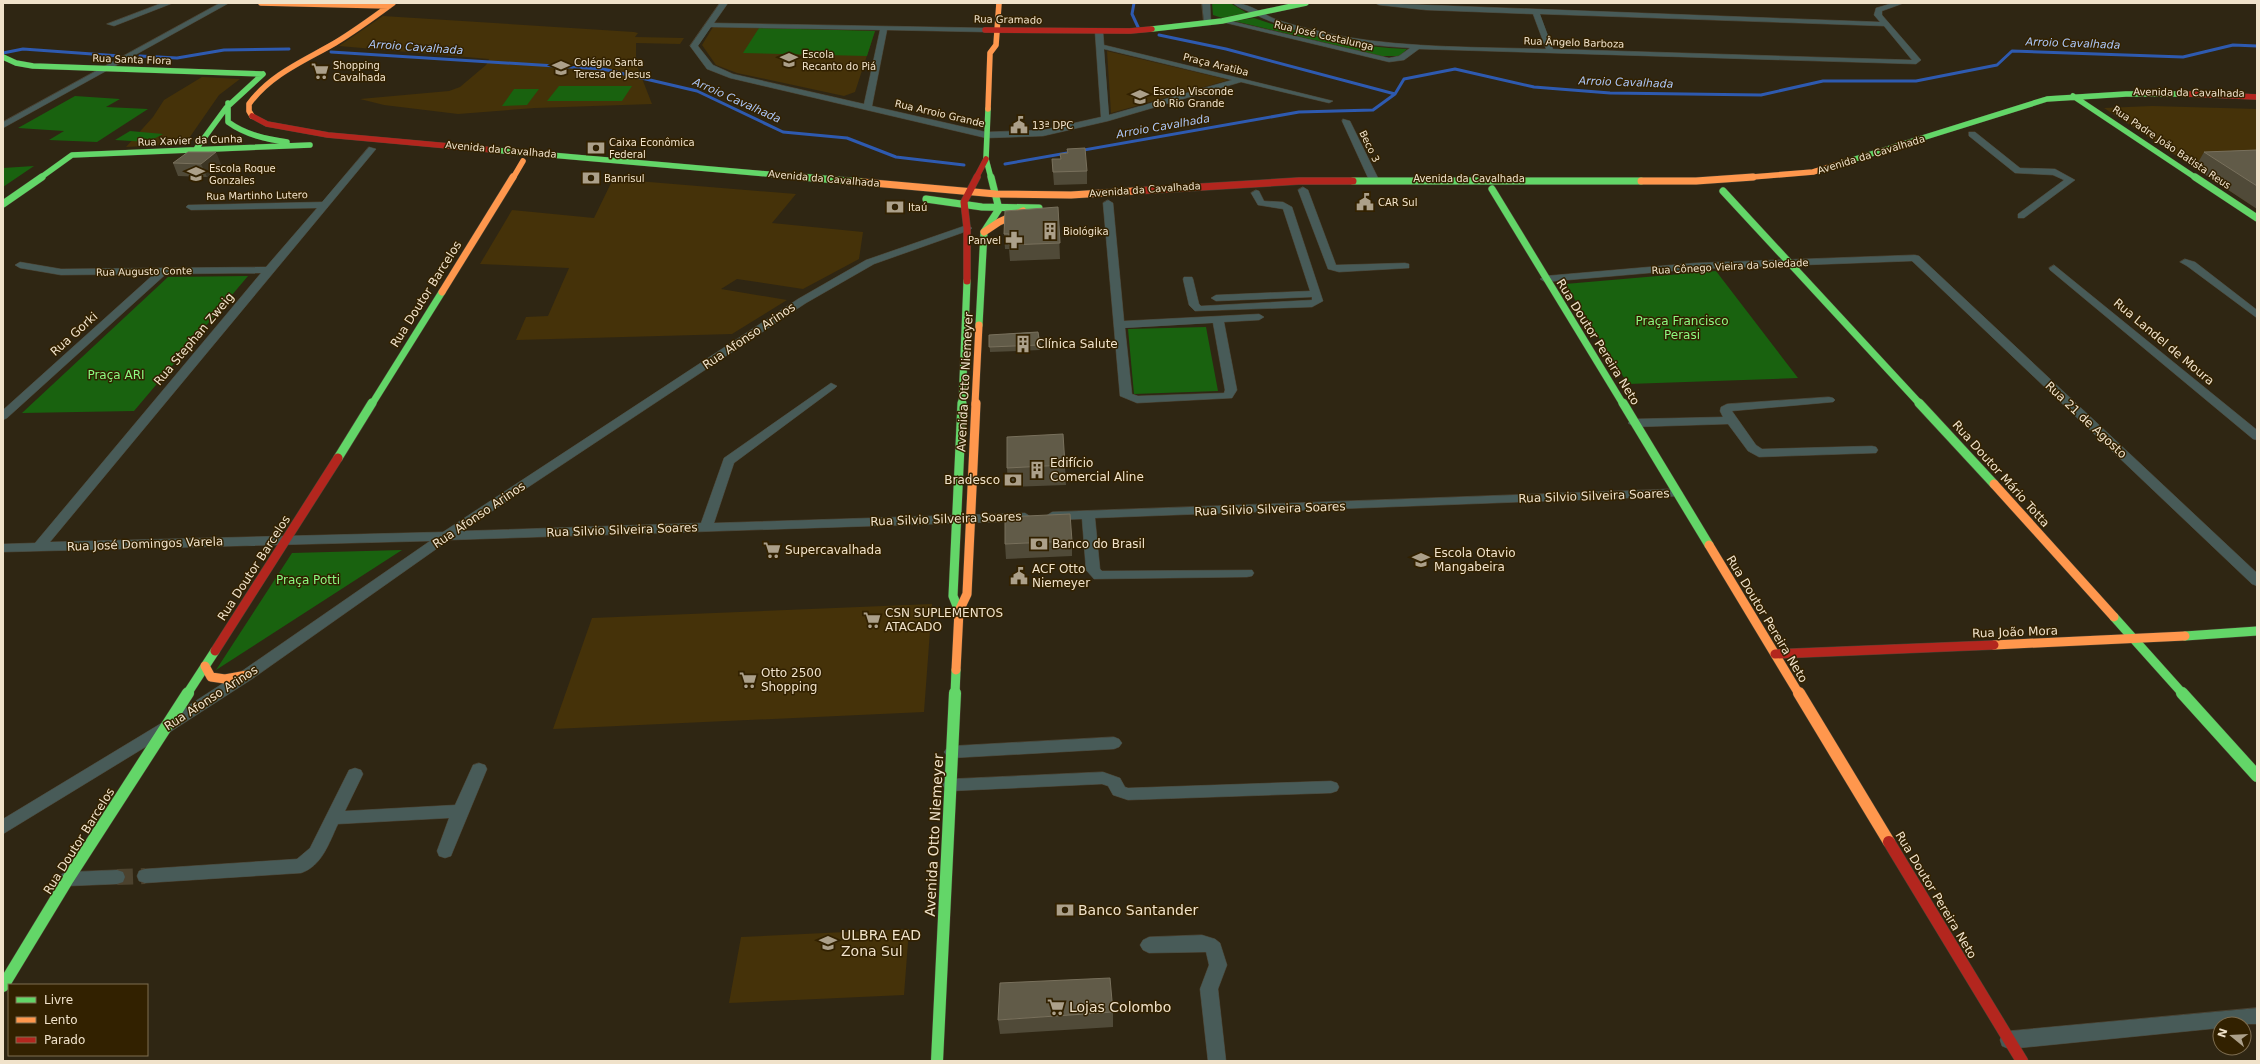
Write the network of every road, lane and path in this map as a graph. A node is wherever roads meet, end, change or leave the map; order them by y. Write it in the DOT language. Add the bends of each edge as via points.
graph roads {
  1 [pos="169,3"];
  2 [pos="225,3"];
  3 [pos="261,3"];
  4 [pos="724,3"];
  5 [pos="999,3"];
  6 [pos="1206,3"];
  7 [pos="1237,3"];
  8 [pos="1306,3"];
  9 [pos="1378,3"];
  10 [pos="1900,3"];
  11 [pos="374,4"];
  12 [pos="391,4"];
  13 [pos="1425,5"];
  14 [pos="1536,12"];
  15 [pos="362,13"];
  16 [pos="1258,14"];
  17 [pos="986,18"];
  18 [pos="1222,20"];
  19 [pos="1208,22"];
  20 [pos="111,24"];
  21 [pos="707,24"];
  22 [pos="1886,24"];
  23 [pos="884,28"];
  24 [pos="997,29"];
  25 [pos="1099,32"];
  26 [pos="984,38"];
  27 [pos="320,40"];
  28 [pos="1099,46"];
  29 [pos="1418,46"];
  30 [pos="1550,51"];
  31 [pos="990,53"];
  32 [pos="3,57"];
  33 [pos="106,69"];
  34 [pos="262,74"];
  35 [pos="1241,80"];
  36 [pos="2074,96"];
  37 [pos="2257,97"];
  38 [pos="253,98"];
  39 [pos="1329,101"];
  40 [pos="228,103"];
  41 [pos="2085,103"];
  42 [pos="2257,104"];
  43 [pos="867,108"];
  44 [pos="2055,108"];
  45 [pos="1105,119"];
  46 [pos="1346,121"];
  47 [pos="3,125"];
  48 [pos="293,131"];
  49 [pos="1972,134"];
  50 [pos="986,135"];
  51 [pos="277,141"];
  52 [pos="357,148"];
  53 [pos="196,149"];
  54 [pos="249,149"];
  55 [pos="372,149"];
  56 [pos="577,158"];
  57 [pos="986,159"];
  58 [pos="522,161"];
  59 [pos="1781,176"];
  60 [pos="1374,180"];
  61 [pos="780,185"];
  62 [pos="1492,188"];
  63 [pos="1302,190"];
  64 [pos="1738,190"];
  65 [pos="969,191"];
  66 [pos="1685,191"];
  67 [pos="1720,191"];
  68 [pos="1256,193"];
  69 [pos="996,194"];
  70 [pos="919,198"];
  71 [pos="1130,201"];
  72 [pos="1108,203"];
  73 [pos="3,204"];
  74 [pos="324,205"];
  75 [pos="964,206"];
  76 [pos="190,207"];
  77 [pos="1045,207"];
  78 [pos="1030,208"];
  79 [pos="999,209"];
  80 [pos="2021,216"];
  81 [pos="2257,218"];
  82 [pos="967,228"];
  83 [pos="984,232"];
  84 [pos="1915,258"];
  85 [pos="1790,262"];
  86 [pos="2185,262"];
  87 [pos="20,265"];
  88 [pos="1405,266"];
  89 [pos="2054,268"];
  90 [pos="269,270"];
  91 [pos="163,271"];
  92 [pos="1188,279"];
  93 [pos="1545,279"];
  94 [pos="1317,294"];
  95 [pos="1216,298"];
  96 [pos="2257,315"];
  97 [pos="1259,317"];
  98 [pos="1218,319"];
  99 [pos="1119,325"];
  100 [pos="832,386"];
  101 [pos="1829,400"];
  102 [pos="3,416"];
  103 [pos="1731,420"];
  104 [pos="1634,423"];
  105 [pos="2257,436"];
  106 [pos="1872,450"];
  107 [pos="1677,493"];
  108 [pos="1088,515"];
  109 [pos="971,518"];
  110 [pos="957,519"];
  111 [pos="706,527"];
  112 [pos="446,536"];
  113 [pos="287,539"];
  114 [pos="39,547"];
  115 [pos="3,548"];
  116 [pos="1247,573"];
  117 [pos="2257,581"];
  118 [pos="959,610"];
  119 [pos="2257,631"];
  120 [pos="2134,639"];
  121 [pos="1775,654"];
  122 [pos="204,666"];
  123 [pos="247,675"];
  124 [pos="165,728"];
  125 [pos="1114,742"];
  126 [pos="952,752"];
  127 [pos="479,769"];
  128 [pos="355,774"];
  129 [pos="2257,776"];
  130 [pos="951,785"];
  131 [pos="1331,787"];
  132 [pos="460,811"];
  133 [pos="332,818"];
  134 [pos="3,827"];
  135 [pos="445,851"];
  136 [pos="145,876"];
  137 [pos="117,877"];
  138 [pos="68,880"];
  139 [pos="1149,945"];
  140 [pos="3,986"];
  141 [pos="2257,1016"];
  142 [pos="2009,1040"];
  143 [pos="937,1061"];
  144 [pos="1217,1061"];
  145 [pos="2022,1061"];
  1 -- 20 [label="street"];
  2 -- 33 [label="street"];
  3 -- 11 [label="main road"];
  4 -- 21 [label="street"];
  5 -- 24 [label="main road, Avenida Otto Niemeyer"];
  6 -- 19 [label="street"];
  7 -- 16 [label="street, Rua Ângelo Barboza"];
  8 -- 16 [label="main road, Rua Gramado"];
  9 -- 13 [label="street"];
  10 -- 22 [label="street" via="1879,10 1878,15"];
  11 -- 12 [label="main road"];
  11 -- 15 [label="main road"];
  12 -- 38 [label="main road" via="268,84"];
  13 -- 14 [label="street"];
  14 -- 22 [label="street"];
  14 -- 30 [label="street"];
  16 -- 18 [label="main road, Rua Gramado"];
  16 -- 29 [label="street, Rua Ângelo Barboza" via="1333,37"];
  17 -- 26 [label="main road"];
  18 -- 19 [label="main road, Rua Gramado"];
  18 -- 29 [label="street, Rua José Costalunga" via="1390,60 1401,58"];
  19 -- 25 [label="main road, Rua Gramado"];
  21 -- 23 [label="street, Rua Gramado"];
  21 -- 43 [label="street, Rua Arroio Grande" via="694,46 710,67 730,76"];
  22 -- 30 [label="street, Rua Ângelo Barboza" via="1917,62"];
  23 -- 26 [label="street, Rua Gramado"];
  23 -- 43 [label="street"];
  24 -- 25 [label="main road, Rua Gramado"];
  24 -- 26 [label="main road, Rua Gramado"];
  24 -- 31 [label="main road, Avenida Otto Niemeyer" via="996,45"];
  25 -- 28 [label="street"];
  26 -- 31 [label="main road"];
  27 -- 34 [label="main road"];
  28 -- 35 [label="street, Praça Aratiba"];
  28 -- 45 [label="street"];
  29 -- 30 [label="street, Rua Ângelo Barboza"];
  31 -- 50 [label="main road, Avenida Otto Niemeyer"];
  32 -- 33 [label="main road, Rua Santa Flora" via="16,63 33,66"];
  33 -- 34 [label="main road, Rua Santa Flora"];
  33 -- 47 [label="street"];
  34 -- 38 [label="main road" via="268,78 256,90"];
  34 -- 40 [label="main road"];
  35 -- 39 [label="street, Praça Aratiba"];
  35 -- 45 [label="street, Rua Arroio Grande"];
  36 -- 37 [label="main road, Avenida da Cavalhada" via="2168,93"];
  36 -- 41 [label="main road, Rua Padre João Batista Reus"];
  36 -- 59 [label="main road, Avenida da Cavalhada" via="2047,99 1813,172"];
  38 -- 48 [label="main road, Avenida da Cavalhada" via="249,110 253,116 269,126"];
  40 -- 51 [label="main road" via="228,122 233,127"];
  40 -- 53 [label="main road"];
  41 -- 42 [label="main road, Avenida da Cavalhada" via="2180,101"];
  41 -- 44 [label="main road, Avenida da Cavalhada"];
  41 -- 81 [label="main road, Rua Padre João Batista Reus"];
  43 -- 50 [label="street, Rua Arroio Grande"];
  45 -- 50 [label="street, Rua Arroio Grande" via="1043,134"];
  46 -- 60 [label="street, Beco 3"];
  48 -- 51 [label="main road"];
  48 -- 56 [label="main road, Avenida da Cavalhada"];
  49 -- 80 [label="street" via="2018,171 2055,172 2070,180"];
  50 -- 57 [label="main road, Avenida Otto Niemeyer"];
  51 -- 54 [label="main road"];
  51 -- 54 [label="main road, Rua Xavier da Cunha" via="314,145"];
  52 -- 55 [label="main road, Avenida da Cavalhada"];
  53 -- 54 [label="main road, Rua Xavier da Cunha"];
  53 -- 73 [label="main road, Rua Xavier da Cunha" via="72,156"];
  55 -- 58 [label="main road, Avenida da Cavalhada"];
  55 -- 74 [label="street, Rua Stephan Zweig"];
  56 -- 58 [label="main road" via="533,158"];
  56 -- 65 [label="main road, Avenida da Cavalhada"];
  57 -- 65 [label="main road, Avenida Otto Niemeyer"];
  57 -- 69 [label="main road, Avenida Otto Niemeyer"];
  58 -- 61 [label="main road, Avenida da Cavalhada"];
  58 -- 113 [label="main road, Rua Doutor Barcelos"];
  59 -- 60 [label="main road, Avenida da Cavalhada" via="1696,182"];
  59 -- 67 [label="main road" via="1737,182"];
  60 -- 69 [label="main road, Avenida da Cavalhada" via="1299,181 1071,195"];
  62 -- 63 [label="main road, Avenida da Cavalhada"];
  62 -- 66 [label="main road, Avenida da Cavalhada"];
  62 -- 93 [label="main road, Rua Doutor Pereira Neto"];
  63 -- 68 [label="main road, Avenida da Cavalhada"];
  63 -- 88 [label="street" via="1332,267"];
  64 -- 67 [label="main road"];
  65 -- 69 [label="main road, Avenida da Cavalhada"];
  65 -- 75 [label="main road, Avenida Otto Niemeyer"];
  67 -- 85 [label="main road, Rua Doutor Mário Totta"];
  68 -- 71 [label="main road, Avenida da Cavalhada"];
  68 -- 94 [label="street" via="1261,203 1287,207"];
  69 -- 79 [label="main road, Avenida Otto Niemeyer"];
  70 -- 75 [label="main road"];
  72 -- 99 [label="street"];
  74 -- 76 [label="street, Rua Martinho Lutero"];
  74 -- 90 [label="street, Rua Stephan Zweig"];
  75 -- 79 [label="main road"];
  75 -- 82 [label="main road, Avenida Otto Niemeyer"];
  77 -- 78 [label="main road"];
  78 -- 79 [label="main road"];
  78 -- 83 [label="main road"];
  79 -- 83 [label="main road"];
  82 -- 110 [label="main road, Avenida Otto Niemeyer" via="964,378"];
  82 -- 112 [label="street, Rua Afonso Arinos" via="870,262 802,300"];
  83 -- 109 [label="main road, Avenida Otto Niemeyer"];
  84 -- 85 [label="street, Rua Cônego Vieira da Soledade"];
  84 -- 117 [label="street, Rua 21 de Agosto"];
  85 -- 93 [label="street, Rua Cônego Vieira da Soledade" via="1695,266"];
  85 -- 120 [label="main road, Rua Doutor Mário Totta"];
  86 -- 96 [label="street"];
  87 -- 91 [label="street, Rua Augusto Conte" via="61,272"];
  89 -- 105 [label="street, Rua Landel de Moura"];
  90 -- 91 [label="street, Rua Augusto Conte"];
  90 -- 114 [label="street, Rua Stephan Zweig"];
  91 -- 102 [label="street, Rua Gorki"];
  92 -- 94 [label="street" via="1194,305 1199,308 1312,304 1318,302"];
  93 -- 104 [label="main road, Rua Doutor Pereira Neto"];
  94 -- 95 [label="street"];
  97 -- 98 [label="street"];
  98 -- 99 [label="street"];
  98 -- 99 [label="street" via="1231,390 1228,396 1137,400 1128,398"];
  100 -- 111 [label="street" via="728,461"];
  101 -- 103 [label="street" via="1731,406 1725,409"];
  103 -- 104 [label="street"];
  103 -- 106 [label="street" via="1752,448 1759,453"];
  104 -- 107 [label="main road, Rua Doutor Pereira Neto"];
  107 -- 108 [label="street, Rua Silvio Silveira Soares"];
  107 -- 121 [label="main road, Rua Doutor Pereira Neto"];
  108 -- 109 [label="street, Rua Silvio Silveira Soares"];
  108 -- 116 [label="street" via="1093,570 1099,576"];
  109 -- 110 [label="street, Rua Silvio Silveira Soares"];
  109 -- 118 [label="main road, Avenida Otto Niemeyer" via="967,594"];
  110 -- 111 [label="street, Rua Silvio Silveira Soares"];
  110 -- 118 [label="main road, Avenida Otto Niemeyer" via="953,596"];
  111 -- 112 [label="street, Rua Silvio Silveira Soares"];
  112 -- 113 [label="street, Rua Silvio Silveira Soares"];
  112 -- 123 [label="street, Rua Afonso Arinos"];
  113 -- 114 [label="street, Rua José Domingos Varela"];
  113 -- 122 [label="main road, Rua Doutor Barcelos"];
  114 -- 115 [label="street, Rua José Domingos Varela"];
  118 -- 126 [label="main road, Avenida Otto Niemeyer"];
  119 -- 120 [label="main road, Rua João Mora"];
  120 -- 121 [label="main road, Rua João Mora"];
  120 -- 129 [label="main road, Rua Doutor Mário Totta"];
  121 -- 142 [label="main road, Rua Doutor Pereira Neto"];
  122 -- 123 [label="main road" via="211,677 225,679"];
  122 -- 124 [label="main road, Rua Doutor Barcelos"];
  123 -- 124 [label="street, Rua Afonso Arinos"];
  124 -- 134 [label="street, Rua Afonso Arinos"];
  124 -- 138 [label="main road, Rua Doutor Barcelos"];
  125 -- 126 [label="street"];
  126 -- 130 [label="main road, Avenida Otto Niemeyer"];
  127 -- 132 [label="street"];
  128 -- 133 [label="street"];
  130 -- 131 [label="street" via="1103,778 1114,782 1119,791 1128,794"];
  130 -- 143 [label="main road, Avenida Otto Niemeyer"];
  132 -- 133 [label="street"];
  132 -- 135 [label="street"];
  133 -- 136 [label="street" via="316,853 301,866"];
  137 -- 138 [label="street"];
  138 -- 140 [label="main road, Rua Doutor Barcelos"];
  139 -- 144 [label="street" via="1202,943 1214,948 1218,965 1209,989"];
  141 -- 142 [label="street"];
  142 -- 145 [label="main road, Rua Doutor Pereira Neto"];
}
